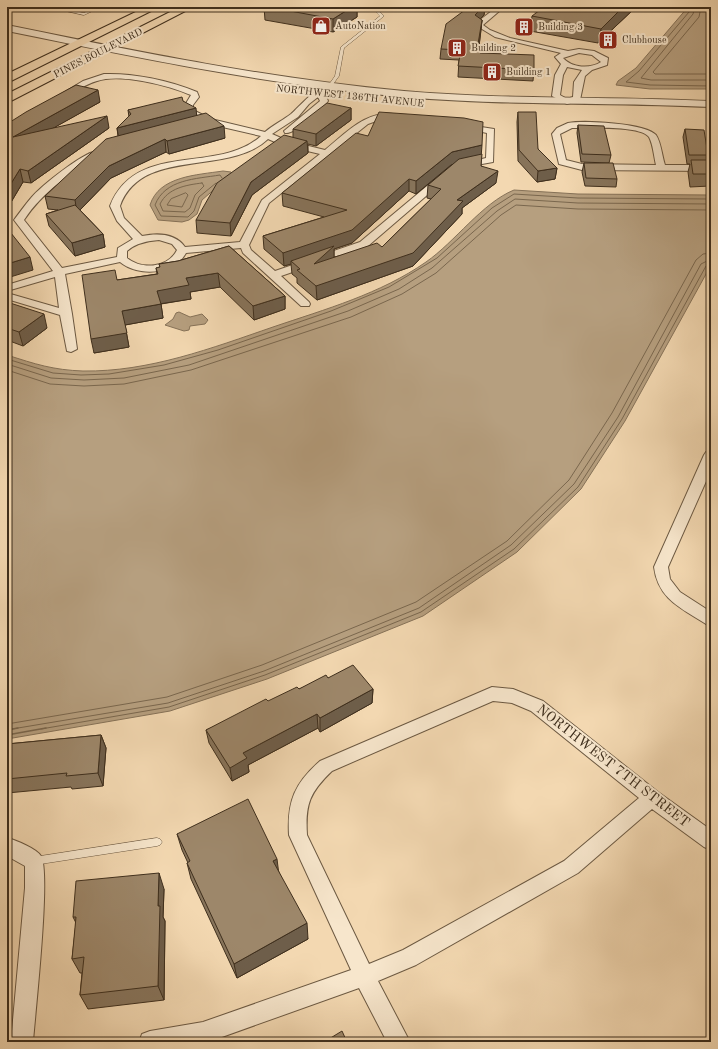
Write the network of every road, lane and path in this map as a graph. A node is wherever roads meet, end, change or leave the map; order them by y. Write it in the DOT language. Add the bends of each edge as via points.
graph roads {
  1 [pos="11,7"];
  2 [pos="50,7"];
  3 [pos="99,7"];
  4 [pos="154,7"];
  5 [pos="188,7"];
  6 [pos="373,7"];
  7 [pos="429,7"];
  8 [pos="501,7"];
  9 [pos="514,7"];
  10 [pos="7,9"];
  11 [pos="442,9"];
  12 [pos="537,11"];
  13 [pos="7,28"];
  14 [pos="80,43"];
  15 [pos="48,47"];
  16 [pos="107,48"];
  17 [pos="65,50"];
  18 [pos="566,52"];
  19 [pos="92,56"];
  20 [pos="565,64"];
  21 [pos="596,67"];
  22 [pos="7,79"];
  23 [pos="330,86"];
  24 [pos="321,94"];
  25 [pos="7,100"];
  26 [pos="53,101"];
  27 [pos="711,104"];
  28 [pos="568,106"];
  29 [pos="300,109"];
  30 [pos="711,113"];
  31 [pos="404,118"];
  32 [pos="208,121"];
  33 [pos="284,123"];
  34 [pos="455,124"];
  35 [pos="193,125"];
  36 [pos="296,125"];
  37 [pos="270,133"];
  38 [pos="105,148"];
  39 [pos="326,154"];
  40 [pos="661,168"];
  41 [pos="711,168"];
  42 [pos="140,240"];
  43 [pos="244,245"];
  44 [pos="182,250"];
  45 [pos="122,259"];
  46 [pos="59,272"];
  47 [pos="275,275"];
  48 [pos="7,288"];
  49 [pos="7,296"];
  50 [pos="305,304"];
  51 [pos="67,314"];
  52 [pos="71,349"];
  53 [pos="711,456"];
  54 [pos="706,479"];
  55 [pos="711,620"];
  56 [pos="652,798"];
  57 [pos="157,842"];
  58 [pos="711,842"];
  59 [pos="10,847"];
  60 [pos="34,861"];
  61 [pos="364,976"];
  62 [pos="204,1038"];
  63 [pos="22,1042"];
  64 [pos="150,1042"];
  65 [pos="399,1042"];
  1 -- 10 [label="lane"];
  2 -- 3 [label="lane" via="84,14"];
  4 -- 14 [label="highway, PINES BOULEVARD"];
  5 -- 16 [label="highway, PINES BOULEVARD"];
  6 -- 23 [label="lane" via="382,16 342,48 337,76"];
  7 -- 11 [label="lane"];
  8 -- 18 [label="street" via="479,25 506,38"];
  9 -- 12 [label="lane"];
  13 -- 14 [label="street, NORTHWEST 136TH AVENUE"];
  14 -- 16 [label="street, NORTHWEST 136TH AVENUE"];
  14 -- 17 [label="highway, PINES BOULEVARD"];
  15 -- 17 [label="street, NORTHWEST 136TH AVENUE"];
  16 -- 19 [label="highway, PINES BOULEVARD"];
  16 -- 23 [label="street, NORTHWEST 136TH AVENUE" via="210,69"];
  17 -- 19 [label="street, NORTHWEST 136TH AVENUE"];
  17 -- 22 [label="highway, PINES BOULEVARD"];
  18 -- 20 [label="street" via="559,57"];
  18 -- 21 [label="street" via="599,55 605,60"];
  19 -- 24 [label="street, NORTHWEST 136TH AVENUE" via="200,76"];
  19 -- 25 [label="highway, PINES BOULEVARD"];
  20 -- 21 [label="street" via="582,68"];
  20 -- 28 [label="street" via="559,75 556,96"];
  21 -- 28 [label="street" via="582,73 577,98"];
  23 -- 24 [label="street"];
  23 -- 28 [label="street, NORTHWEST 136TH AVENUE"];
  24 -- 28 [label="street, NORTHWEST 136TH AVENUE" via="401,103"];
  24 -- 29 [label="street" via="309,99"];
  24 -- 36 [label="street" via="324,101"];
  26 -- 32 [label="street" via="94,79 118,77 194,94 189,111"];
  27 -- 28 [label="street, NORTHWEST 136TH AVENUE"];
  28 -- 30 [label="street, NORTHWEST 136TH AVENUE"];
  29 -- 33 [label="street"];
  29 -- 37 [label="street" via="282,116 268,127"];
  31 -- 39 [label="street" via="382,116 364,122"];
  32 -- 35 [label="street"];
  32 -- 37 [label="street"];
  33 -- 36 [label="street"];
  33 -- 37 [label="street"];
  34 -- 47 [label="street" via="491,131 490,160 451,170 364,244"];
  36 -- 37 [label="street" via="281,134"];
  37 -- 39 [label="street" via="285,142"];
  37 -- 42 [label="street" via="249,148 222,157 164,166 138,177 123,190 115,206 120,219"];
  38 -- 46 [label="street" via="59,176 26,208 19,220"];
  39 -- 43 [label="street" via="265,202"];
  40 -- 40 [label="street" via="582,167 562,162 556,134 571,125 632,127 647,131 653,137"];
  40 -- 41 [label="street"];
  42 -- 44 [label="street" via="159,237 168,239"];
  42 -- 45 [label="street" via="132,242 122,250"];
  43 -- 44 [label="street"];
  43 -- 47 [label="street" via="247,252"];
  44 -- 45 [label="street" via="176,260 155,267 132,266"];
  45 -- 46 [label="street"];
  46 -- 48 [label="street"];
  46 -- 51 [label="street"];
  47 -- 50 [label="street"];
  49 -- 51 [label="street"];
  51 -- 52 [label="street"];
  53 -- 54 [label="street"];
  54 -- 55 [label="street" via="661,567 663,581 675,596"];
  56 -- 58 [label="street, NORTHWEST 7TH STREET"];
  56 -- 61 [label="street" via="571,867 409,958"];
  56 -- 61 [label="street, NORTHWEST 7TH STREET" via="537,706 513,696 492,694 326,766 311,778 302,793 296,816 298,835"];
  57 -- 60 [label="lane"];
  59 -- 60 [label="street"];
  60 -- 63 [label="street" via="35,888"];
  61 -- 62 [label="street"];
  61 -- 65 [label="street, NORTHWEST 7TH STREET"];
  62 -- 64 [label="street"];
}
